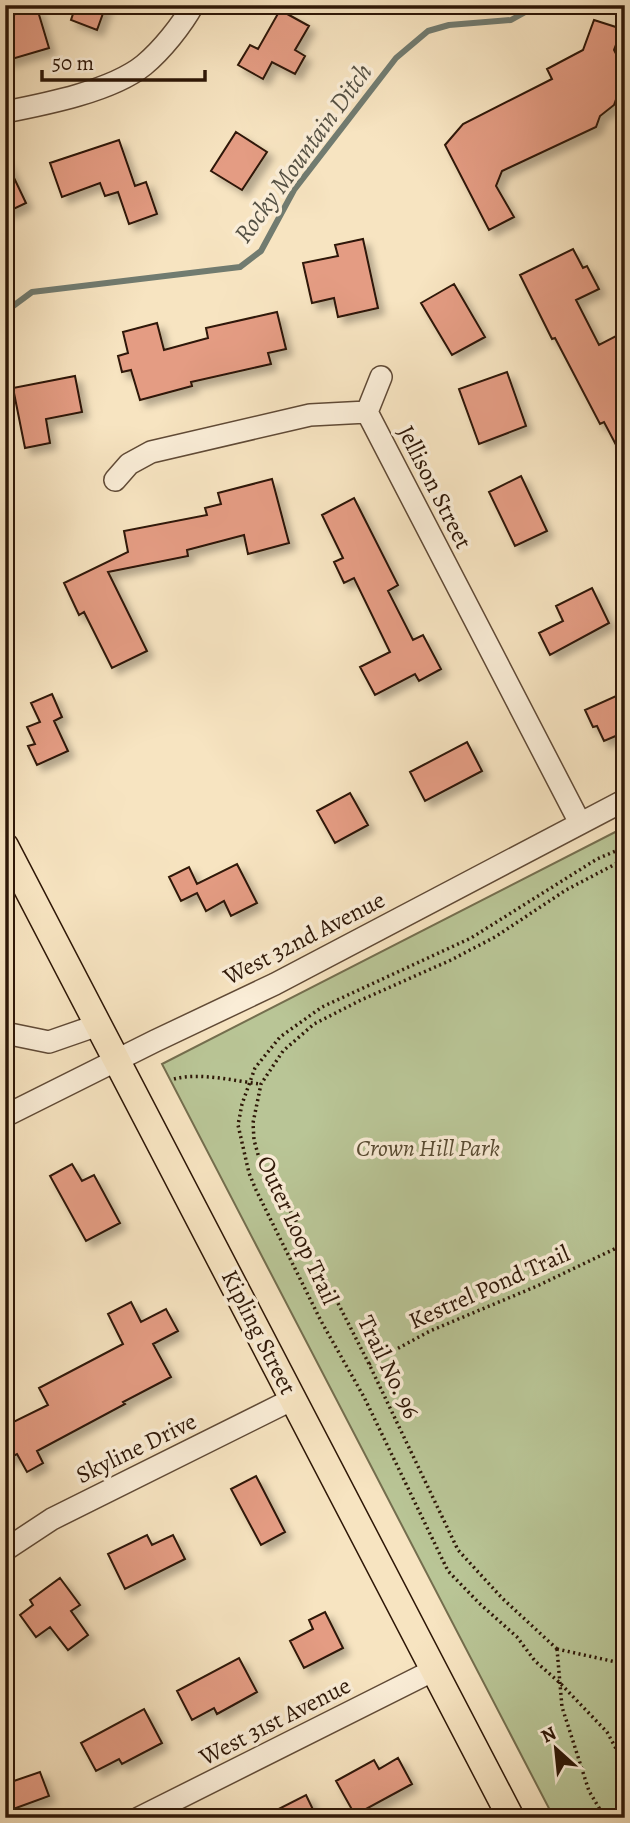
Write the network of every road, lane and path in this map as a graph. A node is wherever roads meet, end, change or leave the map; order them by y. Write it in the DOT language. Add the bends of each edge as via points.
graph roads {
  1 [pos="193,5"];
  2 [pos="5,112"];
  3 [pos="380,377"];
  4 [pos="367,412"];
  5 [pos="115,480"];
  6 [pos="625,800"];
  7 [pos="580,823"];
  8 [pos="5,846"];
  9 [pos="625,847"];
  10 [pos="625,859"];
  11 [pos="98,1025"];
  12 [pos="5,1033"];
  13 [pos="117,1059"];
  14 [pos="174,1079"];
  15 [pos="248,1082"];
  16 [pos="261,1084"];
  17 [pos="5,1116"];
  18 [pos="625,1244"];
  19 [pos="369,1364"];
  20 [pos="293,1399"];
  21 [pos="5,1550"];
  22 [pos="557,1649"];
  23 [pos="625,1664"];
  24 [pos="434,1670"];
  25 [pos="560,1683"];
  26 [pos="625,1765"];
  27 [pos="139,1818"];
  28 [pos="511,1818"];
  29 [pos="605,1818"];
  1 -- 2 [label="street" via="144,65 99,89"];
  3 -- 4 [label="street"];
  4 -- 5 [label="street, Jellison Street" via="310,415 150,452 129,464"];
  4 -- 7 [label="street, Jellison Street"];
  6 -- 7 [label="street, West 32nd Avenue"];
  7 -- 13 [label="street, West 32nd Avenue" via="275,984"];
  8 -- 11 [label="main road, Kipling Street"];
  9 -- 15 [label="path, Outer Loop Trail" via="597,859 471,938 304,1018 280,1037"];
  10 -- 16 [label="path, Trail No. 96" via="473,949 314,1024 284,1051"];
  11 -- 12 [label="street" via="50,1042"];
  11 -- 13 [label="main road, Kipling Street"];
  13 -- 17 [label="street, West 32nd Avenue"];
  13 -- 20 [label="main road, Kipling Street"];
  14 -- 15 [label="path"];
  15 -- 16 [label="path"];
  15 -- 25 [label="path, Outer Loop Trail" via="238,1125 249,1173 448,1571"];
  16 -- 19 [label="path, Trail No. 96" via="253,1122 259,1158"];
  18 -- 19 [label="path, Kestrel Pond Trail" via="430,1331"];
  19 -- 22 [label="path, Trail No. 96" via="458,1550"];
  20 -- 21 [label="street, Skyline Drive" via="52,1519"];
  20 -- 24 [label="main road, Kipling Street"];
  22 -- 23 [label="path"];
  22 -- 25 [label="path"];
  24 -- 27 [label="street, West 31st Avenue"];
  24 -- 28 [label="main road, Kipling Street"];
  25 -- 26 [label="path, Outer Loop Trail" via="607,1732"];
  25 -- 29 [label="path" via="562,1707 589,1791"];
}
